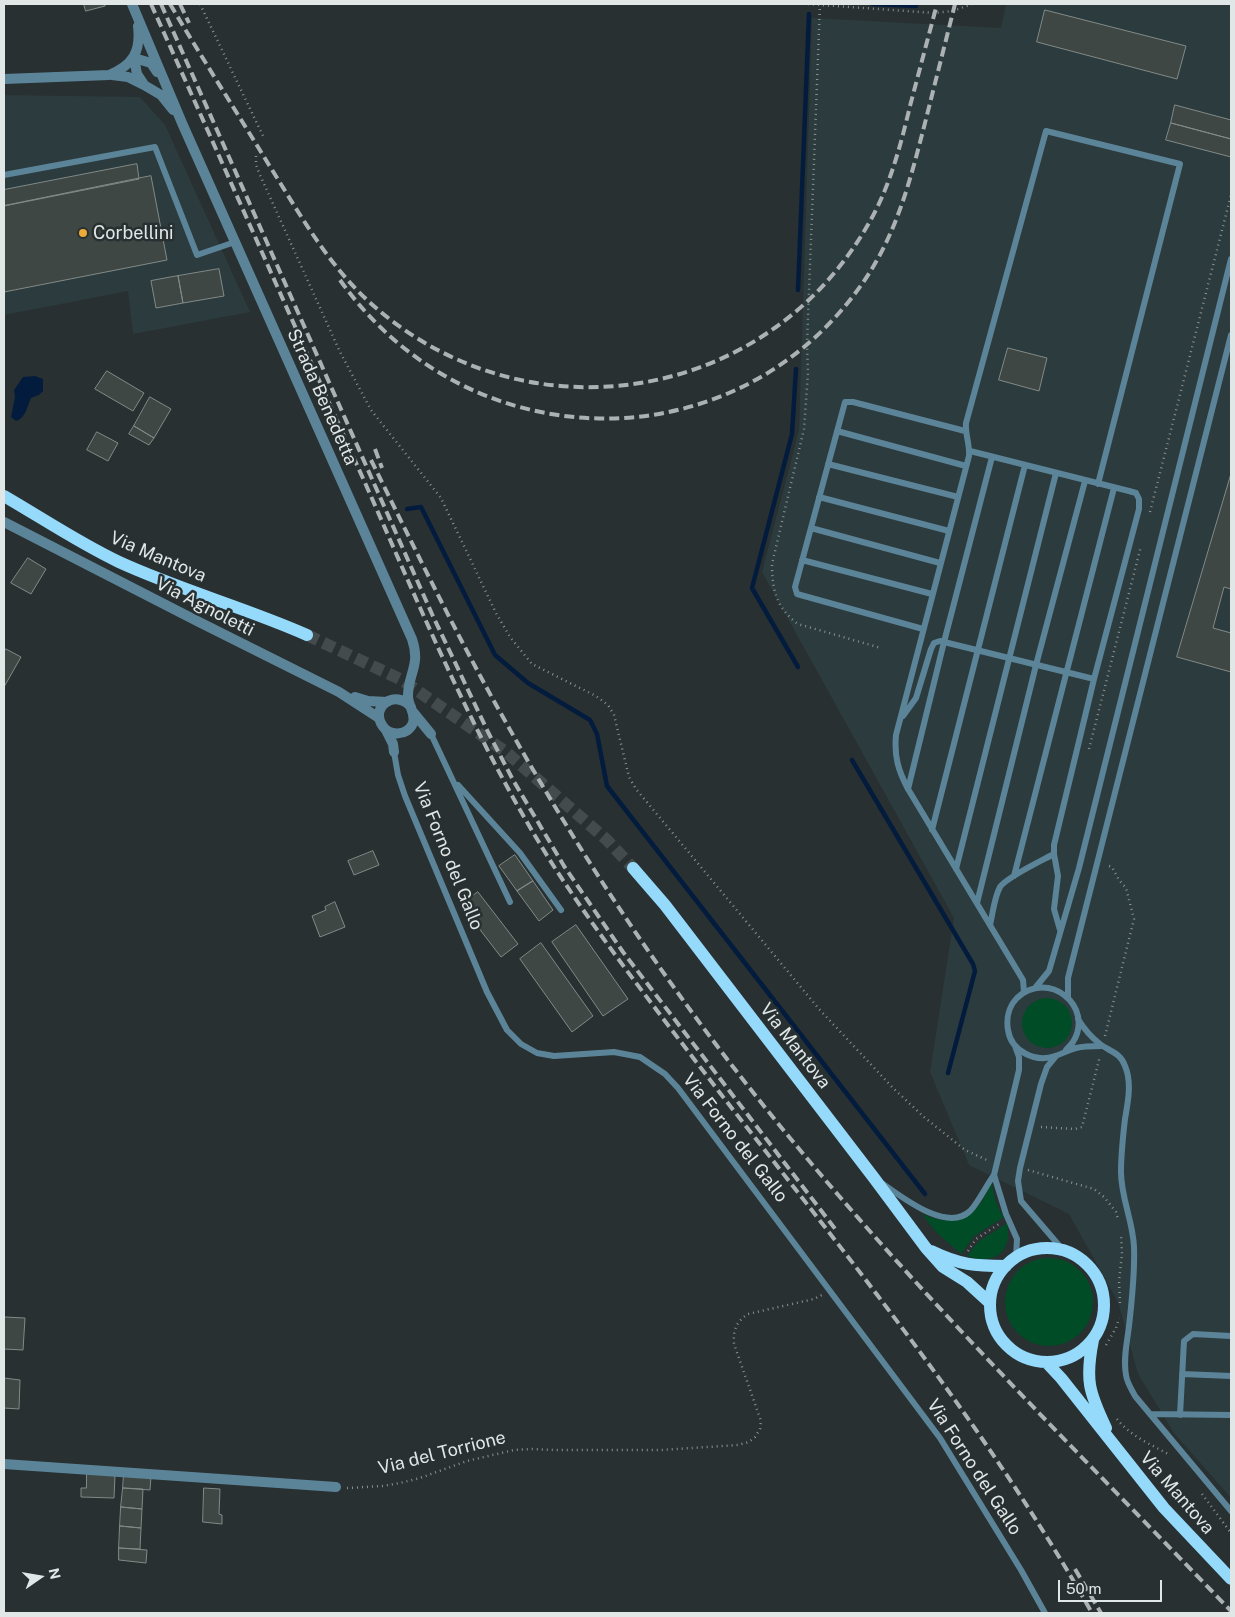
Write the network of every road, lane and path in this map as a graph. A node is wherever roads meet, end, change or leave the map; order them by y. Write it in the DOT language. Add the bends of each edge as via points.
graph roads {
  1 [pos="200,4"];
  2 [pos="808,4"];
  3 [pos="820,4"];
  4 [pos="972,4"];
  5 [pos="134,8"];
  6 [pos="134,58"];
  7 [pos="109,75"];
  8 [pos="4,79"];
  9 [pos="165,82"];
  10 [pos="144,85"];
  11 [pos="182,123"];
  12 [pos="263,136"];
  13 [pos="256,156"];
  14 [pos="4,175"];
  15 [pos="235,242"];
  16 [pos="1231,259"];
  17 [pos="1231,334"];
  18 [pos="808,373"];
  19 [pos="837,431"];
  20 [pos="965,431"];
  21 [pos="970,451"];
  22 [pos="992,457"];
  23 [pos="828,464"];
  24 [pos="1025,465"];
  25 [pos="966,466"];
  26 [pos="1056,473"];
  27 [pos="1085,481"];
  28 [pos="1098,484"];
  29 [pos="1114,488"];
  30 [pos="4,496"];
  31 [pos="819,497"];
  32 [pos="958,497"];
  33 [pos="4,522"];
  34 [pos="811,528"];
  35 [pos="949,531"];
  36 [pos="802,560"];
  37 [pos="940,563"];
  38 [pos="932,594"];
  39 [pos="923,630"];
  40 [pos="307,635"];
  41 [pos="944,642"];
  42 [pos="978,650"];
  43 [pos="1009,658"];
  44 [pos="1036,665"];
  45 [pos="1066,672"];
  46 [pos="1094,679"];
  47 [pos="408,688"];
  48 [pos="339,692"];
  49 [pos="389,701"];
  50 [pos="412,710"];
  51 [pos="379,718"];
  52 [pos="900,720"];
  53 [pos="411,726"];
  54 [pos="386,730"];
  55 [pos="399,734"];
  56 [pos="431,734"];
  57 [pos="394,752"];
  58 [pos="453,781"];
  59 [pos="908,789"];
  60 [pos="932,830"];
  61 [pos="1054,854"];
  62 [pos="632,868"];
  63 [pos="956,869"];
  64 [pos="1014,876"];
  65 [pos="510,902"];
  66 [pos="976,903"];
  67 [pos="561,910"];
  68 [pos="990,925"];
  69 [pos="1061,930"];
  70 [pos="1035,988"];
  71 [pos="1024,992"];
  72 [pos="1068,998"];
  73 [pos="1078,1019"];
  74 [pos="1014,1044"];
  75 [pos="1102,1046"];
  76 [pos="1066,1050"];
  77 [pos="1056,1056"];
  78 [pos="997,1162"];
  79 [pos="1020,1168"];
  80 [pos="994,1175"];
  81 [pos="874,1178"];
  82 [pos="1008,1218"];
  83 [pos="1118,1220"];
  84 [pos="1121,1228"];
  85 [pos="926,1248"];
  86 [pos="1063,1250"];
  87 [pos="1016,1257"];
  88 [pos="959,1263"];
  89 [pos="1006,1266"];
  90 [pos="830,1291"];
  91 [pos="990,1303"];
  92 [pos="1120,1306"];
  93 [pos="1120,1312"];
  94 [pos="1231,1336"];
  95 [pos="1093,1340"];
  96 [pos="1103,1352"];
  97 [pos="1046,1362"];
  98 [pos="1182,1374"];
  99 [pos="1231,1376"];
  100 [pos="1113,1413"];
  101 [pos="1150,1414"];
  102 [pos="1180,1415"];
  103 [pos="1231,1415"];
  104 [pos="1117,1450"];
  105 [pos="1173,1456"];
  106 [pos="4,1464"];
  107 [pos="336,1487"];
  108 [pos="1198,1488"];
  109 [pos="1231,1511"];
  110 [pos="1231,1533"];
  111 [pos="1231,1579"];
  112 [pos="1045,1613"];
  1 -- 12 [label="path"];
  2 -- 3 [label="path"];
  3 -- 4 [label="path" via="934,13"];
  3 -- 18 [label="path"];
  5 -- 6 [label="street, Strada Benedetta" via="140,39"];
  5 -- 9 [label="street, Strada Benedetta"];
  6 -- 7 [label="street"];
  6 -- 9 [label="street, Strada Benedetta" via="151,63"];
  6 -- 10 [label="street" via="137,74"];
  7 -- 8 [label="street, Strada Benedetta"];
  7 -- 10 [label="street, Strada Benedetta" via="128,77"];
  9 -- 11 [label="street, Strada Benedetta"];
  10 -- 11 [label="street, Strada Benedetta" via="161,95"];
  11 -- 15 [label="street, Strada Benedetta"];
  13 -- 78 [label="path" via="260,176 340,352 371,410 441,498 510,637 532,664 596,696 608,706 614,715 629,777 636,788 819,1009 924,1117 965,1150"];
  14 -- 15 [label="lane" via="155,147 197,255"];
  15 -- 47 [label="street, Strada Benedetta" via="412,639 416,651 415,664"];
  16 -- 69 [label="lane"];
  17 -- 72 [label="lane" via="1068,978"];
  19 -- 20 [label="lane" via="845,402 853,402"];
  19 -- 23 [label="lane"];
  19 -- 25 [label="lane"];
  20 -- 21 [label="lane"];
  20 -- 28 [label="lane" via="1046,131 1180,164"];
  21 -- 22 [label="lane"];
  21 -- 25 [label="lane"];
  22 -- 24 [label="lane"];
  22 -- 41 [label="lane"];
  23 -- 31 [label="lane"];
  23 -- 32 [label="lane"];
  24 -- 26 [label="lane"];
  24 -- 42 [label="lane"];
  25 -- 32 [label="lane"];
  26 -- 27 [label="lane"];
  26 -- 43 [label="lane"];
  27 -- 28 [label="lane"];
  27 -- 44 [label="lane"];
  28 -- 29 [label="lane"];
  29 -- 45 [label="lane"];
  29 -- 46 [label="lane" via="1136,493 1139,509"];
  30 -- 40 [label="main road, Via Mantova" via="118,561"];
  31 -- 34 [label="lane"];
  31 -- 35 [label="lane"];
  32 -- 35 [label="lane"];
  33 -- 48 [label="street, Via Agnoletti"];
  34 -- 36 [label="lane"];
  34 -- 37 [label="lane"];
  35 -- 37 [label="lane"];
  36 -- 38 [label="lane"];
  36 -- 39 [label="lane" via="795,587 797,594"];
  37 -- 38 [label="lane"];
  38 -- 39 [label="lane"];
  39 -- 52 [label="lane"];
  41 -- 42 [label="lane"];
  41 -- 52 [label="lane" via="934,643 930,649 916,698"];
  41 -- 59 [label="lane"];
  42 -- 43 [label="lane"];
  42 -- 60 [label="lane"];
  43 -- 44 [label="lane"];
  43 -- 63 [label="lane"];
  44 -- 45 [label="lane"];
  44 -- 66 [label="lane"];
  45 -- 46 [label="lane"];
  45 -- 64 [label="lane"];
  46 -- 61 [label="lane"];
  47 -- 49 [label="street"];
  47 -- 50 [label="street, Strada Benedetta"];
  48 -- 49 [label="street, Via Agnoletti" via="368,701"];
  48 -- 51 [label="street, Via Agnoletti"];
  49 -- 50 [label="street, Via Agnoletti" via="403,700"];
  49 -- 51 [label="street" via="381,709"];
  50 -- 53 [label="street"];
  50 -- 56 [label="street, Via Agnoletti"];
  51 -- 54 [label="street, Via Agnoletti"];
  52 -- 59 [label="lane" via="895,756"];
  53 -- 55 [label="street"];
  53 -- 56 [label="street"];
  54 -- 55 [label="street"];
  54 -- 57 [label="street, Via Forno del Gallo"];
  55 -- 57 [label="street, Via Forno del Gallo"];
  56 -- 58 [label="lane, Via Agnoletti"];
  57 -- 90 [label="lane, Via Forno del Gallo" via="405,796 487,992 507,1030 521,1044 537,1053 554,1056 602,1052 627,1054 640,1057 665,1074"];
  58 -- 65 [label="lane, Via Agnoletti"];
  58 -- 67 [label="lane" via="520,853"];
  59 -- 60 [label="lane"];
  60 -- 63 [label="lane"];
  61 -- 64 [label="lane"];
  61 -- 69 [label="lane" via="1058,876 1054,908"];
  62 -- 81 [label="main road, Via Mantova" via="665,906"];
  63 -- 66 [label="lane"];
  64 -- 68 [label="lane" via="998,892"];
  66 -- 68 [label="lane"];
  68 -- 71 [label="lane" via="1023,980"];
  69 -- 70 [label="lane" via="1049,971"];
  70 -- 71 [label="lane"];
  70 -- 72 [label="lane" via="1047,987"];
  71 -- 74 [label="lane" via="1009,1010 1008,1033"];
  72 -- 73 [label="lane"];
  73 -- 75 [label="lane"];
  73 -- 76 [label="lane" via="1078,1030"];
  74 -- 77 [label="lane" via="1032,1057"];
  74 -- 78 [label="lane" via="1019,1070"];
  75 -- 76 [label="lane"];
  75 -- 101 [label="lane" via="1120,1057 1128,1077 1121,1171 1134,1246 1134,1269 1125,1367 1126,1378 1135,1396"];
  76 -- 77 [label="lane"];
  77 -- 79 [label="lane" via="1047,1067 1041,1084"];
  78 -- 80 [label="lane"];
  79 -- 83 [label="path" via="1094,1189 1116,1212"];
  79 -- 86 [label="lane" via="1021,1201"];
  80 -- 81 [label="lane" via="969,1212 957,1217 938,1216 917,1208"];
  80 -- 82 [label="lane"];
  81 -- 85 [label="main road, Via Mantova"];
  82 -- 87 [label="lane" via="1017,1239"];
  82 -- 88 [label="path" via="976,1239"];
  84 -- 92 [label="path"];
  85 -- 88 [label="main road, Via Mantova"];
  85 -- 91 [label="main road, Via Mantova" via="943,1267 967,1282"];
  86 -- 87 [label="main road, Via Mantova" via="1039,1249"];
  86 -- 95 [label="main road, Via Mantova" via="1091,1268 1102,1287 1104,1309"];
  87 -- 89 [label="main road, Via Mantova"];
  88 -- 89 [label="main road, Via Mantova"];
  89 -- 91 [label="main road, Via Mantova" via="995,1283"];
  90 -- 107 [label="path, Via del Torrione" via="814,1299 748,1314 735,1326 734,1344 761,1421 760,1430 749,1442 725,1447 661,1450 514,1450 467,1461 400,1483 366,1488"];
  90 -- 112 [label="lane, Via Forno del Gallo" via="940,1438"];
  91 -- 97 [label="main road, Via Mantova" via="995,1328 1006,1344 1021,1356"];
  93 -- 96 [label="path" via="1116,1328"];
  94 -- 98 [label="lane" via="1193,1334 1184,1341"];
  95 -- 97 [label="main road, Via Mantova" via="1072,1357"];
  95 -- 104 [label="main road, Via Mantova" via="1088,1363 1091,1394"];
  97 -- 104 [label="main road, Via Mantova"];
  98 -- 99 [label="lane"];
  98 -- 102 [label="lane"];
  100 -- 105 [label="path" via="1124,1428"];
  101 -- 102 [label="lane"];
  101 -- 109 [label="lane"];
  102 -- 103 [label="lane"];
  104 -- 111 [label="main road, Via Mantova" via="1164,1508"];
  106 -- 107 [label="street"];
  108 -- 110 [label="path"];
}
